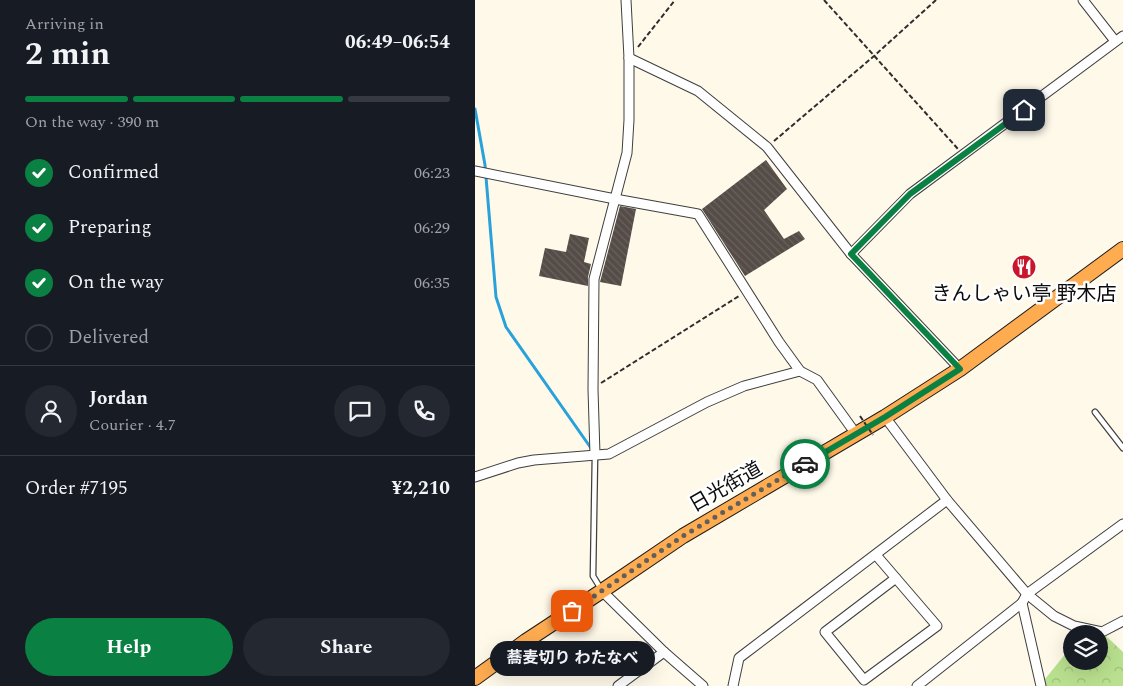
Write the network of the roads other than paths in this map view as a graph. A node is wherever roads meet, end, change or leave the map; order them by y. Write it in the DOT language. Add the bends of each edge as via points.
graph roads {
  1 [pos="626,0"];
  2 [pos="1083,0"];
  3 [pos="1119,38"];
  4 [pos="629,58"];
  5 [pos="475,171"];
  6 [pos="615,199"];
  7 [pos="1122,252"];
  8 [pos="851,254"];
  9 [pos="960,369"];
  10 [pos="800,371"];
  11 [pos="1095,412"];
  12 [pos="885,417"];
  13 [pos="856,434"];
  14 [pos="1123,448"];
  15 [pos="595,455"];
  16 [pos="475,477"];
  17 [pos="947,500"];
  18 [pos="1123,524"];
  19 [pos="875,555"];
  20 [pos="896,578"];
  21 [pos="602,591"];
  22 [pos="1027,594"];
  23 [pos="1023,603"];
  24 [pos="1123,621"];
  25 [pos="664,652"];
  26 [pos="475,678"];
  27 [pos="617,686"];
  28 [pos="703,686"];
  29 [pos="733,686"];
  30 [pos="917,686"];
  31 [pos="1041,686"];
  1 -- 4 [label="street"];
  2 -- 3 [label="street"];
  3 -- 8 [label="street" via="910,194"];
  4 -- 6 [label="street" via="627,153"];
  4 -- 8 [label="street" via="698,91 767,147"];
  5 -- 6 [label="street"];
  6 -- 10 [label="street" via="698,214"];
  6 -- 15 [label="street" via="594,279"];
  7 -- 9 [label="highway, 日光街道"];
  8 -- 9 [label="street"];
  9 -- 12 [label="highway, 日光街道"];
  10 -- 13 [label="street" via="817,380"];
  10 -- 15 [label="street" via="744,386 609,454"];
  11 -- 14 [label="lane"];
  12 -- 13 [label="highway, 日光街道"];
  12 -- 17 [label="street"];
  13 -- 21 [label="highway, 日光街道" via="683,536"];
  15 -- 16 [label="street" via="534,460"];
  15 -- 21 [label="lane" via="593,576"];
  17 -- 19 [label="street"];
  17 -- 22 [label="street"];
  18 -- 22 [label="street"];
  19 -- 20 [label="street"];
  19 -- 29 [label="street" via="739,658"];
  20 -- 20 [label="street" via="937,626 864,680 825,632"];
  21 -- 25 [label="street"];
  21 -- 26 [label="highway, 日光街道"];
  22 -- 23 [label="street"];
  22 -- 24 [label="street" via="1054,616 1075,626 1102,632"];
  23 -- 30 [label="street"];
  23 -- 31 [label="street"];
  25 -- 27 [label="street"];
  25 -- 28 [label="street"];
}
